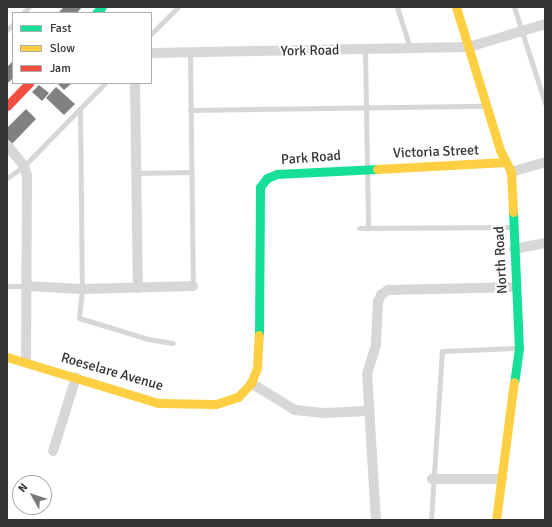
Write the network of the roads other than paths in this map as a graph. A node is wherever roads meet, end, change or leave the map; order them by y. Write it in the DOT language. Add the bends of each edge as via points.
graph roads {
  1 [pos="178,7"];
  2 [pos="397,7"];
  3 [pos="456,7"];
  4 [pos="514,7"];
  5 [pos="545,24"];
  6 [pos="521,31"];
  7 [pos="152,33"];
  8 [pos="469,47"];
  9 [pos="410,49"];
  10 [pos="365,50"];
  11 [pos="152,53"];
  12 [pos="190,53"];
  13 [pos="28,84"];
  14 [pos="104,84"];
  15 [pos="136,84"];
  16 [pos="8,104"];
  17 [pos="545,104"];
  18 [pos="366,106"];
  19 [pos="487,106"];
  20 [pos="190,110"];
  21 [pos="80,111"];
  22 [pos="7,145"];
  23 [pos="506,162"];
  24 [pos="545,162"];
  25 [pos="24,166"];
  26 [pos="366,169"];
  27 [pos="191,172"];
  28 [pos="511,172"];
  29 [pos="135,173"];
  30 [pos="7,178"];
  31 [pos="514,227"];
  32 [pos="359,228"];
  33 [pos="368,228"];
  34 [pos="545,243"];
  35 [pos="514,249"];
  36 [pos="7,286"];
  37 [pos="27,286"];
  38 [pos="193,286"];
  39 [pos="516,287"];
  40 [pos="138,288"];
  41 [pos="82,289"];
  42 [pos="173,343"];
  43 [pos="519,348"];
  44 [pos="7,358"];
  45 [pos="26,361"];
  46 [pos="76,377"];
  47 [pos="251,383"];
  48 [pos="368,411"];
  49 [pos="53,451"];
  50 [pos="432,479"];
  51 [pos="502,479"];
  52 [pos="376,520"];
  53 [pos="431,520"];
  54 [pos="496,520"];
  1 -- 7 [label="lane"];
  2 -- 9 [label="lane"];
  3 -- 8 [label="street, North Road"];
  4 -- 6 [label="lane"];
  5 -- 6 [label="street, York Road"];
  6 -- 8 [label="street, York Road"];
  6 -- 17 [label="lane"];
  8 -- 9 [label="street, York Road"];
  8 -- 19 [label="street, North Road"];
  9 -- 10 [label="street, York Road"];
  10 -- 12 [label="street, York Road"];
  10 -- 18 [label="lane"];
  11 -- 12 [label="street, York Road"];
  12 -- 20 [label="lane"];
  13 -- 16 [label="street"];
  14 -- 21 [label="lane"];
  15 -- 29 [label="street"];
  18 -- 19 [label="lane"];
  18 -- 20 [label="lane"];
  18 -- 26 [label="lane"];
  19 -- 23 [label="street, North Road"];
  20 -- 27 [label="lane"];
  21 -- 25 [label="lane"];
  21 -- 41 [label="lane"];
  22 -- 25 [label="street"];
  23 -- 26 [label="street, Victoria Street"];
  23 -- 28 [label="street, North Road"];
  24 -- 28 [label="street"];
  25 -- 30 [label="lane"];
  25 -- 37 [label="street" via="27,176"];
  26 -- 33 [label="lane"];
  26 -- 47 [label="street, Park Road" via="277,174 267,178 260,187 257,256 259,352"];
  27 -- 29 [label="lane"];
  27 -- 38 [label="lane"];
  28 -- 31 [label="street, North Road"];
  29 -- 40 [label="street"];
  31 -- 33 [label="lane"];
  31 -- 35 [label="street, North Road"];
  32 -- 33 [label="lane"];
  34 -- 35 [label="street"];
  35 -- 39 [label="street, North Road"];
  36 -- 37 [label="lane"];
  37 -- 41 [label="street"];
  37 -- 45 [label="street"];
  38 -- 40 [label="street"];
  39 -- 43 [label="street, North Road"];
  39 -- 48 [label="street" via="388,290 381,295 378,302 376,344 367,374"];
  40 -- 41 [label="street"];
  41 -- 42 [label="lane" via="79,318 148,339"];
  43 -- 50 [label="lane" via="442,351"];
  43 -- 51 [label="street, North Road"];
  44 -- 45 [label="street, Roeselare Avenue"];
  45 -- 46 [label="street, Roeselare Avenue"];
  46 -- 47 [label="street, Roeselare Avenue" via="158,403 227,402 238,397"];
  46 -- 49 [label="street"];
  47 -- 48 [label="street" via="294,410 324,413"];
  48 -- 52 [label="street"];
  50 -- 51 [label="street"];
  50 -- 53 [label="lane"];
  51 -- 54 [label="street, North Road"];
}
